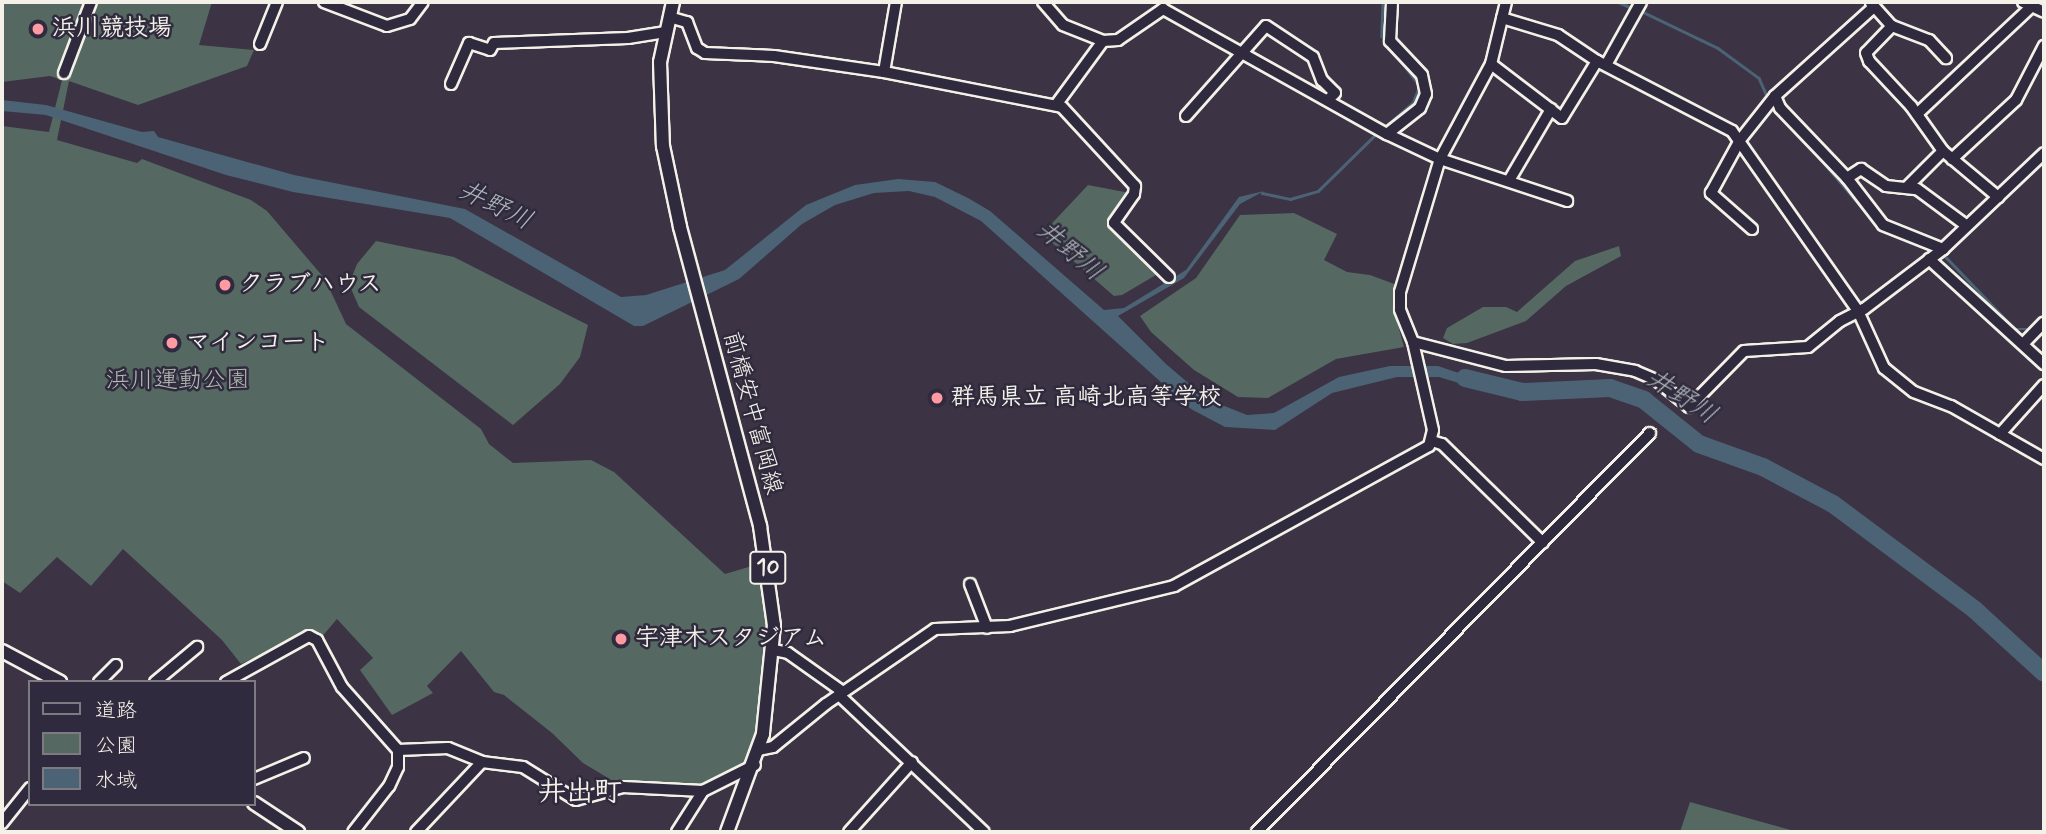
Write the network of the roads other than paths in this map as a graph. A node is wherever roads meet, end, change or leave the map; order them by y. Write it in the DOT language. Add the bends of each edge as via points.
graph roads {
  1 [pos="92,2"];
  2 [pos="277,2"];
  3 [pos="324,2"];
  4 [pos="423,2"];
  5 [pos="673,2"];
  6 [pos="896,2"];
  7 [pos="1043,2"];
  8 [pos="1392,2"];
  9 [pos="1506,2"];
  10 [pos="1641,2"];
  11 [pos="1872,4"];
  12 [pos="2028,4"];
  13 [pos="1165,5"];
  14 [pos="348,6"];
  15 [pos="2044,12"];
  16 [pos="669,18"];
  17 [pos="1502,18"];
  18 [pos="1892,26"];
  19 [pos="666,32"];
  20 [pos="1103,41"];
  21 [pos="260,44"];
  22 [pos="2044,46"];
  23 [pos="1243,54"];
  24 [pos="1946,58"];
  25 [pos="1601,63"];
  26 [pos="1491,64"];
  27 [pos="884,72"];
  28 [pos="64,73"];
  29 [pos="451,84"];
  30 [pos="1774,96"];
  31 [pos="1328,100"];
  32 [pos="1056,105"];
  33 [pos="1551,109"];
  34 [pos="1917,114"];
  35 [pos="1186,116"];
  36 [pos="1382,131"];
  37 [pos="1740,140"];
  38 [pos="1943,150"];
  39 [pos="2044,153"];
  40 [pos="1440,159"];
  41 [pos="1952,159"];
  42 [pos="1847,178"];
  43 [pos="1510,179"];
  44 [pos="1906,188"];
  45 [pos="1998,197"];
  46 [pos="1567,201"];
  47 [pos="1967,226"];
  48 [pos="1752,229"];
  49 [pos="1943,249"];
  50 [pos="1929,259"];
  51 [pos="1166,280"];
  52 [pos="1858,311"];
  53 [pos="2044,322"];
  54 [pos="1413,342"];
  55 [pos="2022,344"];
  56 [pos="2044,364"];
  57 [pos="2044,385"];
  58 [pos="1650,433"];
  59 [pos="2000,435"];
  60 [pos="1432,442"];
  61 [pos="2044,459"];
  62 [pos="1543,543"];
  63 [pos="970,583"];
  64 [pos="988,628"];
  65 [pos="197,647"];
  66 [pos="774,650"];
  67 [pos="2,651"];
  68 [pos="116,665"];
  69 [pos="56,680"];
  70 [pos="101,680"];
  71 [pos="157,680"];
  72 [pos="230,680"];
  73 [pos="841,694"];
  74 [pos="398,750"];
  75 [pos="758,750"];
  76 [pos="304,758"];
  77 [pos="482,762"];
  78 [pos="912,762"];
  79 [pos="754,765"];
  80 [pos="256,778"];
  81 [pos="28,790"];
  82 [pos="703,791"];
  83 [pos="256,804"];
  84 [pos="2,823"];
  85 [pos="298,832"];
  86 [pos="353,832"];
  87 [pos="417,832"];
  88 [pos="677,832"];
  89 [pos="727,832"];
  90 [pos="849,832"];
  91 [pos="984,832"];
  92 [pos="1257,832"];
  1 -- 28 [label="street"];
  2 -- 21 [label="street"];
  3 -- 14 [label="street"];
  4 -- 14 [label="street" via="415,15 396,25"];
  5 -- 16 [label="main road, 前橋安中富岡線 / 10"];
  6 -- 27 [label="street"];
  7 -- 20 [label="street" via="1063,25"];
  8 -- 36 [label="street" via="1390,41 1422,75 1426,94 1420,108"];
  9 -- 17 [label="street"];
  10 -- 25 [label="street"];
  11 -- 18 [label="street"];
  11 -- 30 [label="street"];
  12 -- 15 [label="street"];
  12 -- 34 [label="street"];
  13 -- 20 [label="street" via="1118,40"];
  13 -- 23 [label="street"];
  16 -- 19 [label="main road, 前橋安中富岡線 / 10"];
  16 -- 27 [label="street" via="687,22 697,48 705,53 774,56"];
  17 -- 25 [label="street" via="1558,35"];
  17 -- 26 [label="street"];
  18 -- 24 [label="street" via="1929,40"];
  18 -- 34 [label="street" via="1866,57"];
  19 -- 29 [label="street" via="628,38 494,43 490,50 469,43"];
  19 -- 66 [label="main road, 前橋安中富岡線 / 10" via="660,62 663,146 765,550"];
  20 -- 32 [label="street"];
  22 -- 41 [label="street" via="2016,100"];
  23 -- 31 [label="street"];
  23 -- 31 [label="street" via="1258,33 1270,27 1314,57 1322,80 1335,93"];
  23 -- 35 [label="street"];
  25 -- 33 [label="street" via="1562,118"];
  25 -- 37 [label="street" via="1732,131"];
  26 -- 33 [label="street"];
  26 -- 40 [label="street"];
  27 -- 32 [label="street"];
  30 -- 37 [label="street"];
  30 -- 42 [label="street"];
  31 -- 36 [label="street"];
  32 -- 51 [label="street" via="1066,110 1135,186 1114,223"];
  33 -- 43 [label="street"];
  34 -- 38 [label="street"];
  36 -- 40 [label="street"];
  37 -- 48 [label="street" via="1712,193"];
  37 -- 52 [label="street"];
  38 -- 41 [label="street"];
  38 -- 44 [label="street"];
  39 -- 45 [label="street"];
  40 -- 43 [label="street"];
  40 -- 54 [label="street" via="1400,292 1400,309"];
  41 -- 45 [label="street"];
  42 -- 44 [label="street" via="1861,169 1886,186"];
  42 -- 49 [label="street" via="1883,225"];
  43 -- 46 [label="street"];
  44 -- 47 [label="street" via="1917,189"];
  45 -- 47 [label="street"];
  47 -- 49 [label="street"];
  49 -- 50 [label="street"];
  50 -- 52 [label="street"];
  50 -- 55 [label="street"];
  52 -- 54 [label="street" via="1808,347 1744,351 1689,407 1656,380 1635,371 1596,364 1506,366"];
  52 -- 59 [label="street" via="1879,362 1892,376"];
  53 -- 55 [label="street"];
  54 -- 60 [label="street"];
  55 -- 56 [label="street"];
  57 -- 59 [label="street"];
  58 -- 62 [label="street"];
  59 -- 61 [label="street"];
  60 -- 62 [label="street" via="1443,444"];
  60 -- 64 [label="street" via="1174,586 1100,607"];
  62 -- 92 [label="street"];
  63 -- 64 [label="street"];
  64 -- 73 [label="street" via="935,629"];
  65 -- 71 [label="street"];
  66 -- 73 [label="street" via="788,653"];
  66 -- 75 [label="main road, 前橋安中富岡線 / 10"];
  67 -- 69 [label="main road"];
  68 -- 70 [label="street"];
  72 -- 74 [label="street" via="309,636 317,640 342,687"];
  73 -- 75 [label="street" via="773,747"];
  73 -- 78 [label="street"];
  74 -- 77 [label="street" via="448,748"];
  74 -- 86 [label="street" via="398,767 389,786"];
  75 -- 79 [label="main road, 前橋安中富岡線 / 10"];
  76 -- 80 [label="street"];
  77 -- 82 [label="street" via="536,772 576,800 624,787"];
  77 -- 87 [label="street"];
  78 -- 90 [label="street"];
  78 -- 91 [label="street"];
  79 -- 82 [label="street"];
  79 -- 89 [label="main road, 前橋安中富岡線 / 10"];
  81 -- 84 [label="street"];
  82 -- 88 [label="street"];
  83 -- 85 [label="main road"];
}
